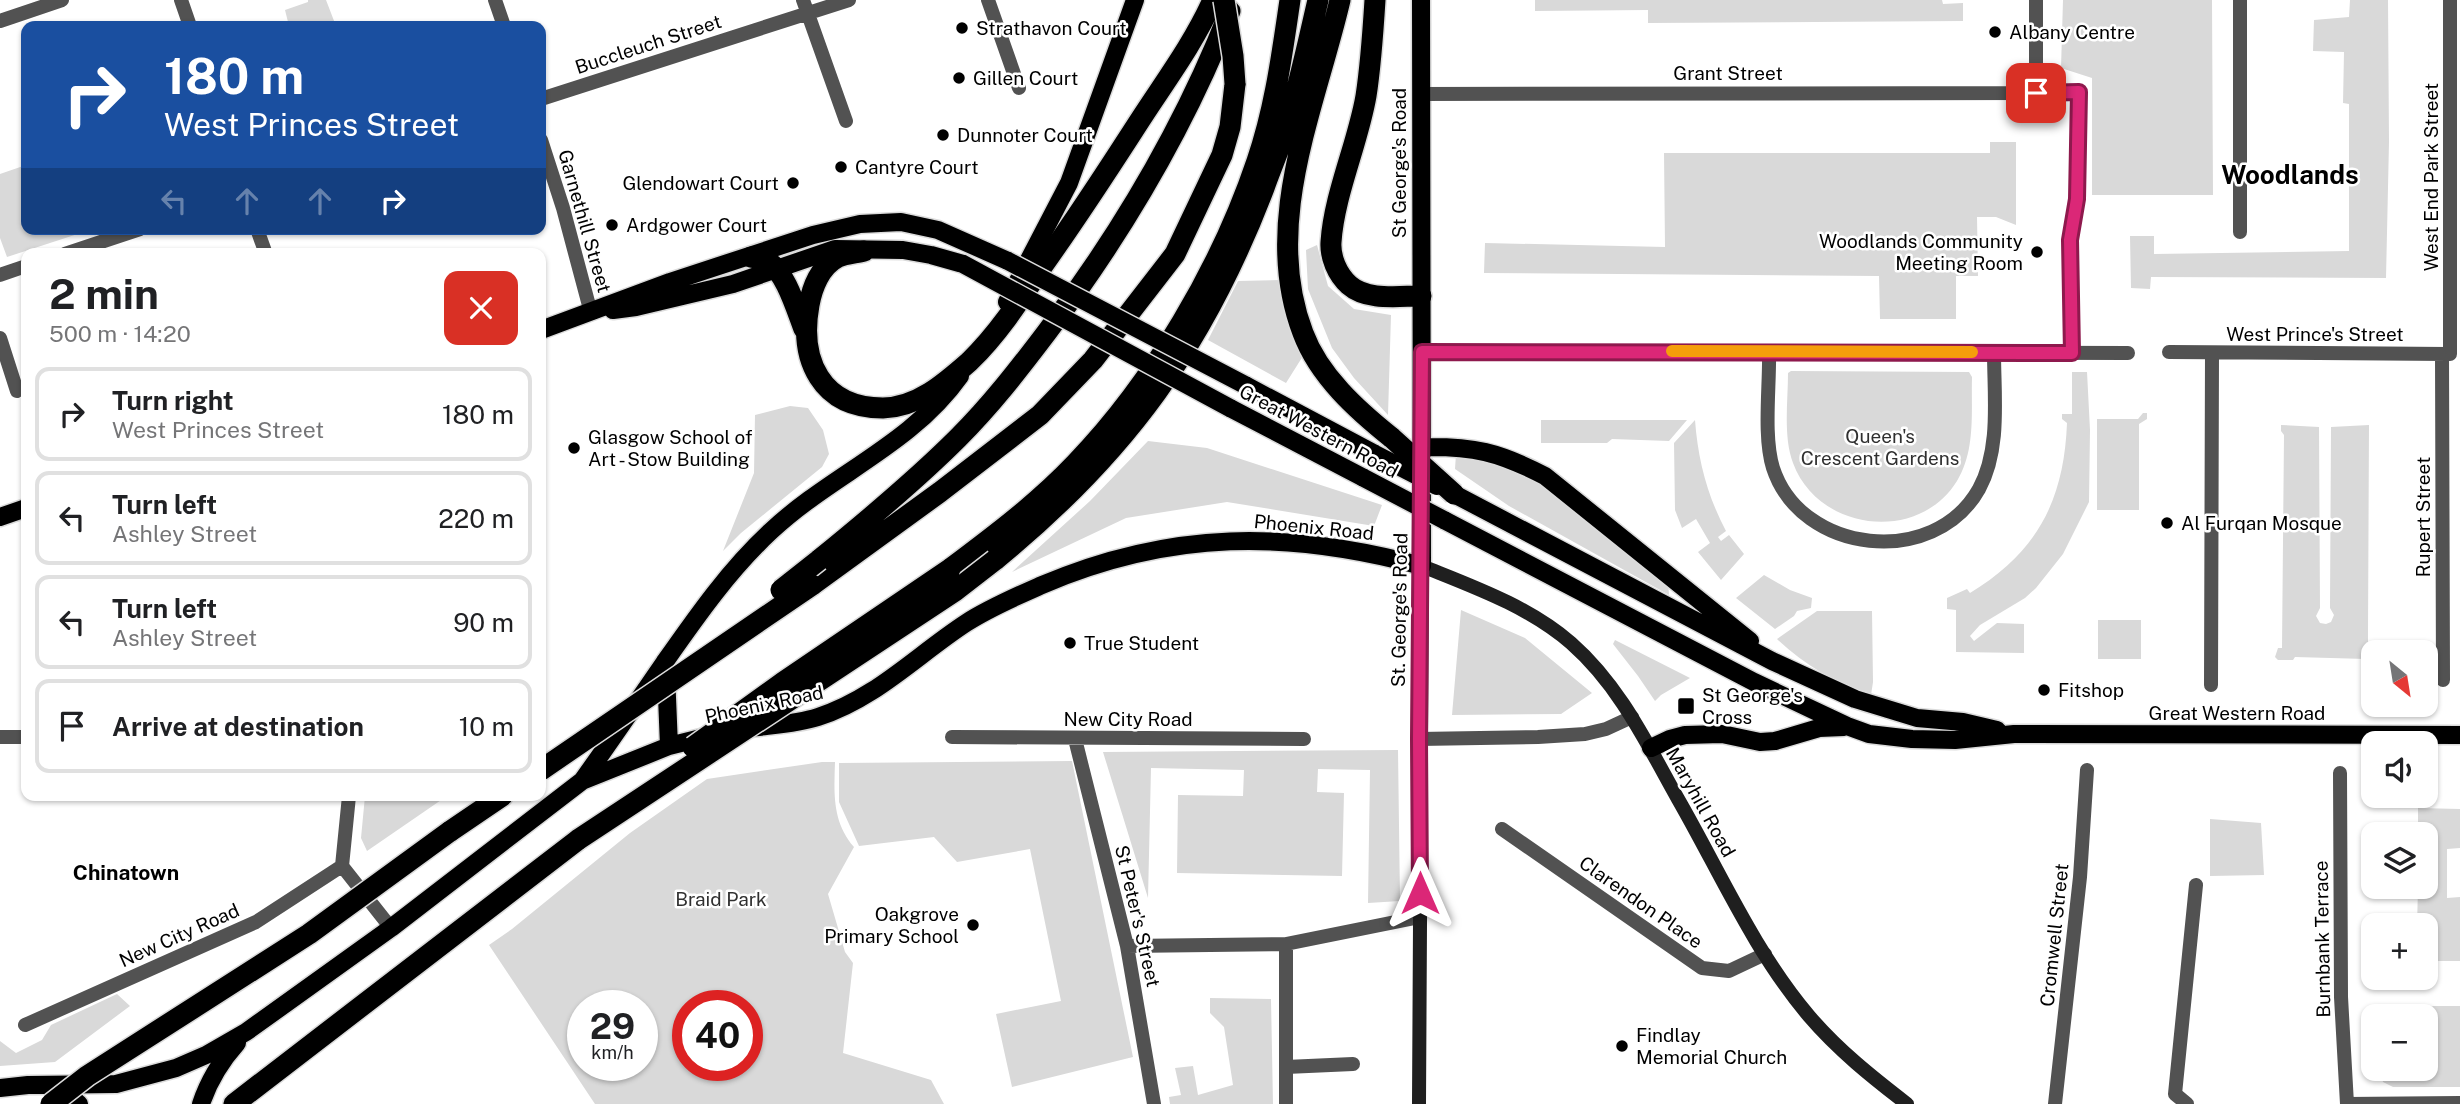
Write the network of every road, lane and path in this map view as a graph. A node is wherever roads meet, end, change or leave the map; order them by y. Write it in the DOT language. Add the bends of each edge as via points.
graph roads {
  1 [pos="62,0"];
  2 [pos="181,0"];
  3 [pos="495,0"];
  4 [pos="849,0"];
  5 [pos="988,0"];
  6 [pos="1135,0"];
  7 [pos="1213,0"];
  8 [pos="1224,0"];
  9 [pos="1234,0"];
  10 [pos="1290,0"];
  11 [pos="1318,0"];
  12 [pos="1340,0"];
  13 [pos="1375,0"];
  14 [pos="1421,0"];
  15 [pos="2036,0"];
  16 [pos="2240,0"];
  17 [pos="2450,0"];
  18 [pos="805,7"];
  19 [pos="0,20"];
  20 [pos="188,21"];
  21 [pos="502,21"];
  22 [pos="1019,88"];
  23 [pos="1420,93"];
  24 [pos="2036,93"];
  25 [pos="546,97"];
  26 [pos="846,121"];
  27 [pos="546,155"];
  28 [pos="2240,233"];
  29 [pos="122,235"];
  30 [pos="83,248"];
  31 [pos="864,251"];
  32 [pos="765,262"];
  33 [pos="21,268"];
  34 [pos="0,275"];
  35 [pos="1421,296"];
  36 [pos="591,313"];
  37 [pos="1422,327"];
  38 [pos="546,328"];
  39 [pos="805,331"];
  40 [pos="0,338"];
  41 [pos="1769,351"];
  42 [pos="1422,352"];
  43 [pos="1994,352"];
  44 [pos="2169,352"];
  45 [pos="2072,353"];
  46 [pos="2128,353"];
  47 [pos="2212,353"];
  48 [pos="2451,354"];
  49 [pos="972,359"];
  50 [pos="17,391"];
  51 [pos="1422,447"];
  52 [pos="1454,494"];
  53 [pos="21,510"];
  54 [pos="0,517"];
  55 [pos="1422,566"];
  56 [pos="1772,661"];
  57 [pos="666,662"];
  58 [pos="2442,680"];
  59 [pos="2211,685"];
  60 [pos="1632,717"];
  61 [pos="1847,726"];
  62 [pos="601,728"];
  63 [pos="2014,734"];
  64 [pos="2460,735"];
  65 [pos="0,737"];
  66 [pos="21,737"];
  67 [pos="952,737"];
  68 [pos="1076,739"];
  69 [pos="1304,739"];
  70 [pos="1419,739"];
  71 [pos="669,746"];
  72 [pos="1651,748"];
  73 [pos="546,766"];
  74 [pos="2087,770"];
  75 [pos="2340,773"];
  76 [pos="582,781"];
  77 [pos="348,801"];
  78 [pos="495,801"];
  79 [pos="1502,829"];
  80 [pos="579,839"];
  81 [pos="342,866"];
  82 [pos="2196,885"];
  83 [pos="1420,917"];
  84 [pos="391,928"];
  85 [pos="1286,944"];
  86 [pos="1128,946"];
  87 [pos="1765,954"];
  88 [pos="25,1025"];
  89 [pos="246,1032"];
  90 [pos="1353,1064"];
  91 [pos="1286,1067"];
  92 [pos="0,1088"];
  93 [pos="54,1095"];
  94 [pos="2460,1103"];
  95 [pos="79,1104"];
  96 [pos="201,1104"];
  97 [pos="234,1104"];
  98 [pos="1154,1104"];
  99 [pos="1286,1104"];
  100 [pos="1419,1104"];
  101 [pos="1907,1104"];
  102 [pos="2055,1104"];
  103 [pos="2187,1104"];
  104 [pos="2347,1104"];
  1 -- 19 [label="street"];
  2 -- 20 [label="street"];
  3 -- 21 [label="street"];
  4 -- 18 [label="street, Buccleuch Street"];
  5 -- 22 [label="street"];
  6 -- 49 [label="main road" via="1069,183"];
  7 -- 49 [label="highway" via="1191,44 1088,201 1013,310"];
  8 -- 62 [label="highway, bridge" via="1235,83 1222,155 1175,254 1093,360 1040,415 929,500"];
  9 -- 62 [label="highway, bridge" via="1207,66 1127,216 1067,306 1000,392 917,478 819,560"];
  10 -- 80 [label="highway, bridge" via="1276,87 1257,161 1219,251 1184,318 1128,401 1077,462 1003,530 686,752"];
  11 -- 80 [label="highway, bridge" via="1286,129 1245,236 1201,326 1113,449 1073,492 956,591"];
  12 -- 52 [label="highway, bridge" via="1292,189 1287,229 1293,299 1303,333 1319,363 1364,416"];
  13 -- 35 [label="highway" via="1366,96 1339,200 1331,252 1342,278 1360,292"];
  14 -- 23 [label="main road, St George's Road"];
  15 -- 24 [label="street"];
  16 -- 28 [label="street"];
  17 -- 48 [label="street, West End Park Street"];
  18 -- 25 [label="street, Buccleuch Street"];
  18 -- 26 [label="street"];
  23 -- 24 [label="street, Grant Street"];
  23 -- 35 [label="main road, St George's Road"];
  24 -- 45 [label="street, Grant Street" via="2079,92 2077,199 2070,240"];
  27 -- 36 [label="street, Garnethill Street"];
  29 -- 30 [label="street"];
  31 -- 32 [label="main road, Great Western Road" via="835,249"];
  31 -- 39 [label="highway" via="837,257 821,272 811,292"];
  31 -- 61 [label="main road, Great Western Road, bridge" via="903,250 963,264 1773,692"];
  32 -- 36 [label="main road" via="631,295"];
  32 -- 39 [label="highway" via="792,295"];
  32 -- 52 [label="main road, Great Western Road, bridge" via="838,228 881,222 938,230 972,243"];
  33 -- 34 [label="street"];
  35 -- 37 [label="main road, St George's Road"];
  36 -- 38 [label="main road"];
  37 -- 42 [label="main road, St. George's Road"];
  39 -- 49 [label="highway" via="810,361 821,380 834,393 870,407 913,402"];
  40 -- 50 [label="street"];
  41 -- 42 [label="street"];
  41 -- 43 [label="street"];
  41 -- 43 [label="street" via="1769,443 1782,488 1820,526 1855,540 1881,542 1919,536 1941,526 1963,509 1979,488 1993,436"];
  42 -- 51 [label="main road, St. George's Road"];
  43 -- 45 [label="street"];
  44 -- 47 [label="street, West Prince's Street"];
  45 -- 46 [label="street"];
  47 -- 48 [label="street, West Prince's Street"];
  47 -- 59 [label="street"];
  48 -- 58 [label="street, Rupert Street"];
  49 -- 57 [label="main road" via="939,403 910,430 804,504 750,552"];
  51 -- 55 [label="main road, St. George's Road"];
  51 -- 56 [label="main road" via="1479,449 1545,476"];
  52 -- 56 [label="main road, Great Western Road"];
  53 -- 54 [label="main road"];
  55 -- 60 [label="street, Maryhill Road" via="1502,598 1557,631 1600,673"];
  55 -- 70 [label="street, St. George's Road"];
  55 -- 71 [label="main road, Phoenix Road" via="1371,553 1277,540 1208,542 1135,553 1062,577 967,622 846,706 816,718"];
  56 -- 63 [label="main road, Great Western Road" via="1900,715"];
  57 -- 71 [label="main road"];
  57 -- 76 [label="main road"];
  60 -- 70 [label="street" via="1585,734"];
  60 -- 72 [label="street, Maryhill Road"];
  61 -- 63 [label="main road, Great Western Road" via="1869,734 1912,739"];
  61 -- 72 [label="main road" via="1760,742 1722,734 1685,735"];
  62 -- 73 [label="highway, bridge"];
  63 -- 64 [label="main road, Great Western Road"];
  65 -- 66 [label="street"];
  67 -- 68 [label="street, New City Road"];
  68 -- 69 [label="street, New City Road"];
  68 -- 86 [label="street, St Peter's Street"];
  70 -- 83 [label="street, St. George's Road"];
  71 -- 76 [label="main road, Phoenix Road"];
  72 -- 87 [label="street, Maryhill Road"];
  74 -- 102 [label="street, Cromwell Street"];
  75 -- 104 [label="street, Burnbank Terrace" via="2341,997"];
  76 -- 84 [label="main road, Phoenix Road"];
  77 -- 81 [label="street"];
  78 -- 93 [label="highway, bridge" via="309,934"];
  79 -- 87 [label="street, Clarendon Place" via="1702,968 1729,971"];
  80 -- 97 [label="highway"];
  81 -- 84 [label="street"];
  81 -- 88 [label="street, New City Road" via="256,922"];
  82 -- 103 [label="street" via="2175,1094"];
  83 -- 85 [label="street"];
  83 -- 100 [label="street, St. George's Road"];
  84 -- 89 [label="main road, Phoenix Road"];
  85 -- 86 [label="street"];
  85 -- 91 [label="street"];
  86 -- 98 [label="street, St Peter's Street"];
  87 -- 101 [label="street, Maryhill Road" via="1825,1034"];
  89 -- 93 [label="main road, Phoenix Road" via="205,1055 145,1078"];
  89 -- 96 [label="main road, Phoenix Road" via="219,1063"];
  90 -- 91 [label="street"];
  91 -- 99 [label="street"];
  92 -- 93 [label="main road, Phoenix Road"];
  93 -- 95 [label="main road"];
  94 -- 104 [label="street"];
}
